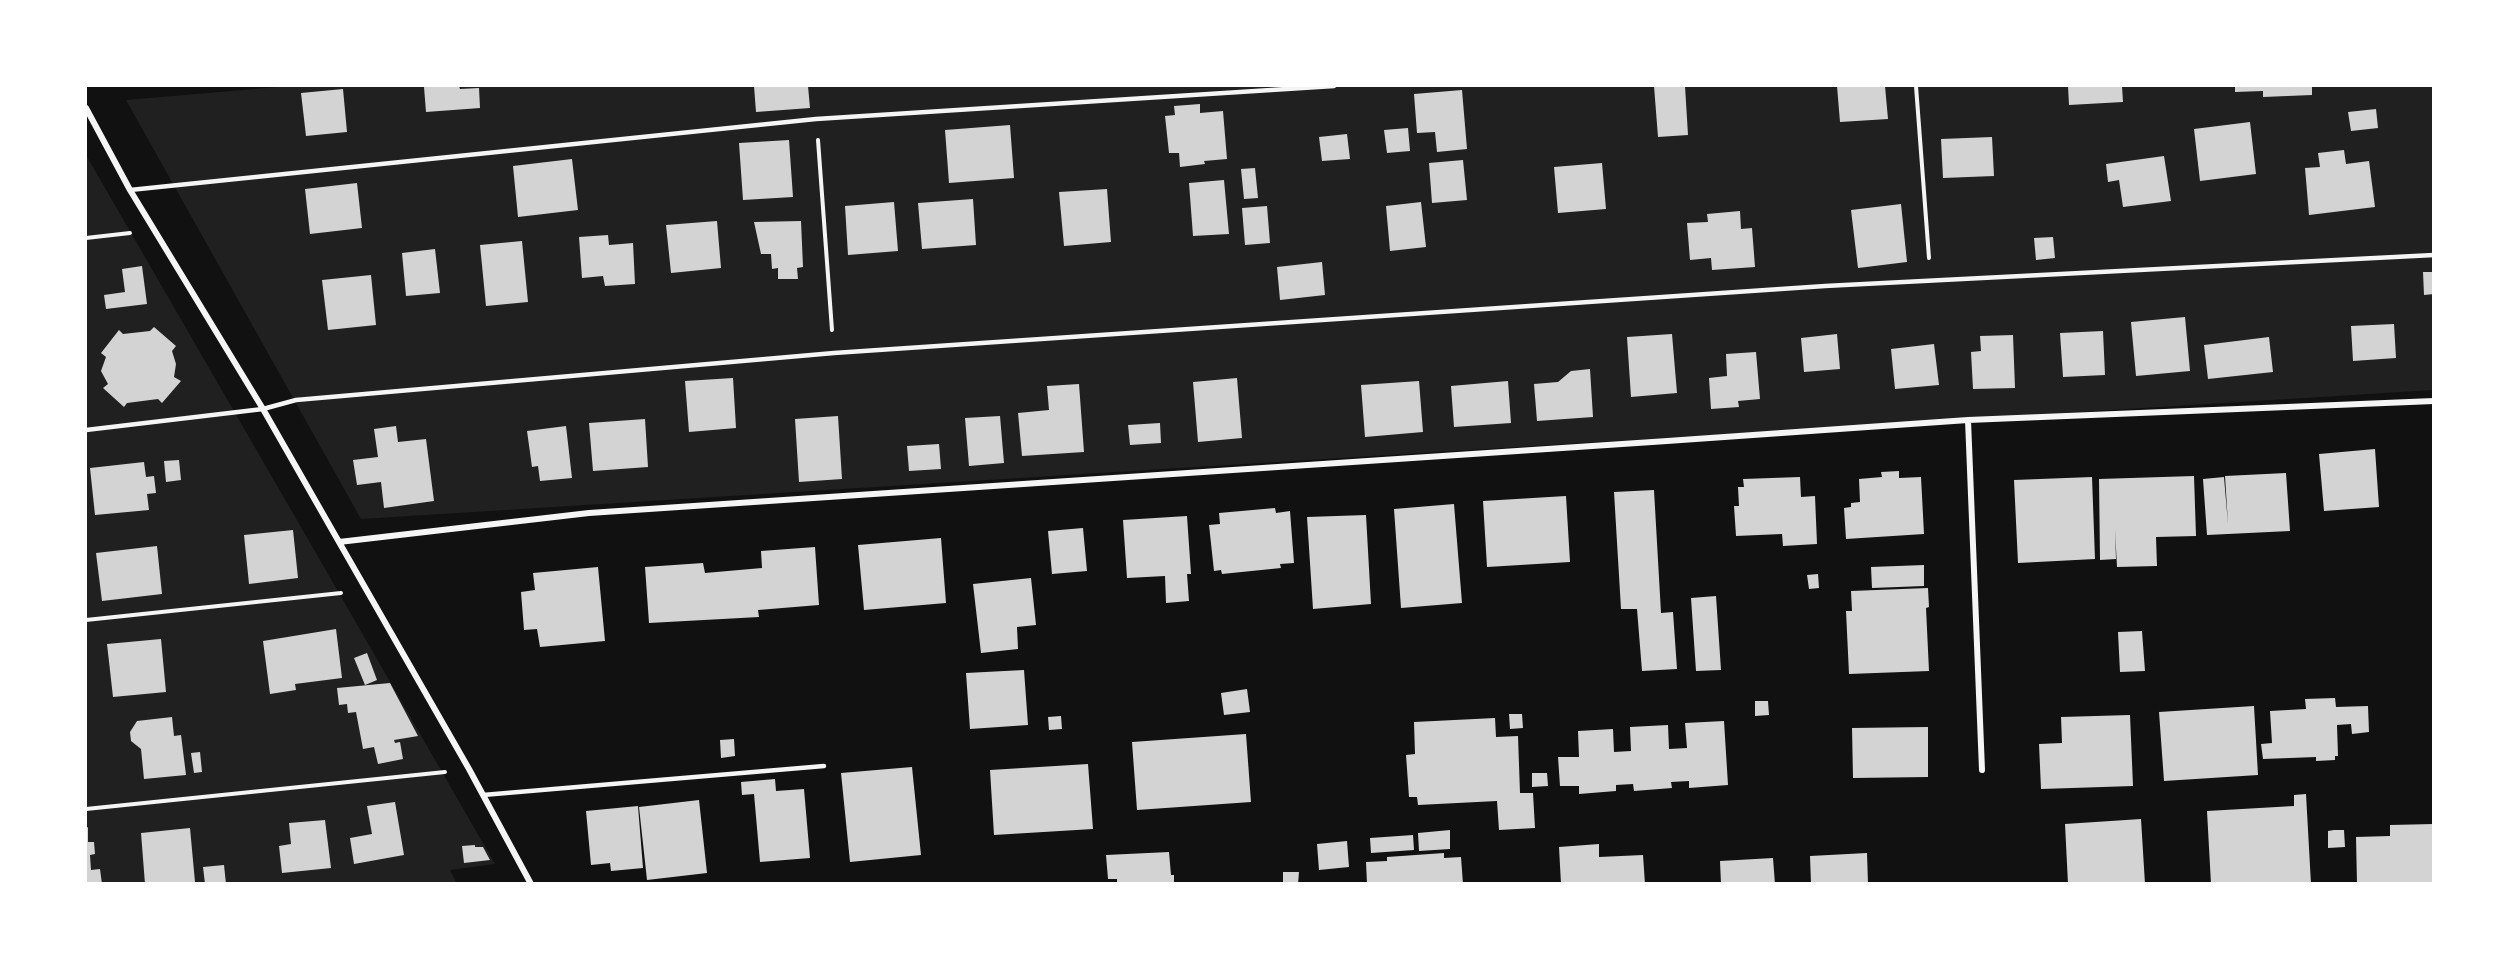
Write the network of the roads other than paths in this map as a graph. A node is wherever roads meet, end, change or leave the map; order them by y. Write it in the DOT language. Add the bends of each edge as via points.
graph roads {
  1 [pos="1334,86"];
  2 [pos="86,108"];
  3 [pos="130,189"];
  4 [pos="2433,255"];
  5 [pos="2433,401"];
  6 [pos="263,409"];
  7 [pos="1968,420"];
  8 [pos="86,430"];
  9 [pos="339,542"];
  10 [pos="824,766"];
  11 [pos="1982,770"];
  12 [pos="483,795"];
  13 [pos="531,884"];
  1 -- 3 [label="lane" via="816,118"];
  2 -- 3 [label="street"];
  3 -- 6 [label="street"];
  4 -- 6 [label="lane" via="1931,280 834,353 296,400"];
  5 -- 7 [label="street"];
  6 -- 8 [label="lane"];
  6 -- 9 [label="street"];
  7 -- 9 [label="street" via="601,513"];
  7 -- 11 [label="street"];
  9 -- 12 [label="street"];
  10 -- 12 [label="lane"];
  12 -- 13 [label="street"];
}
